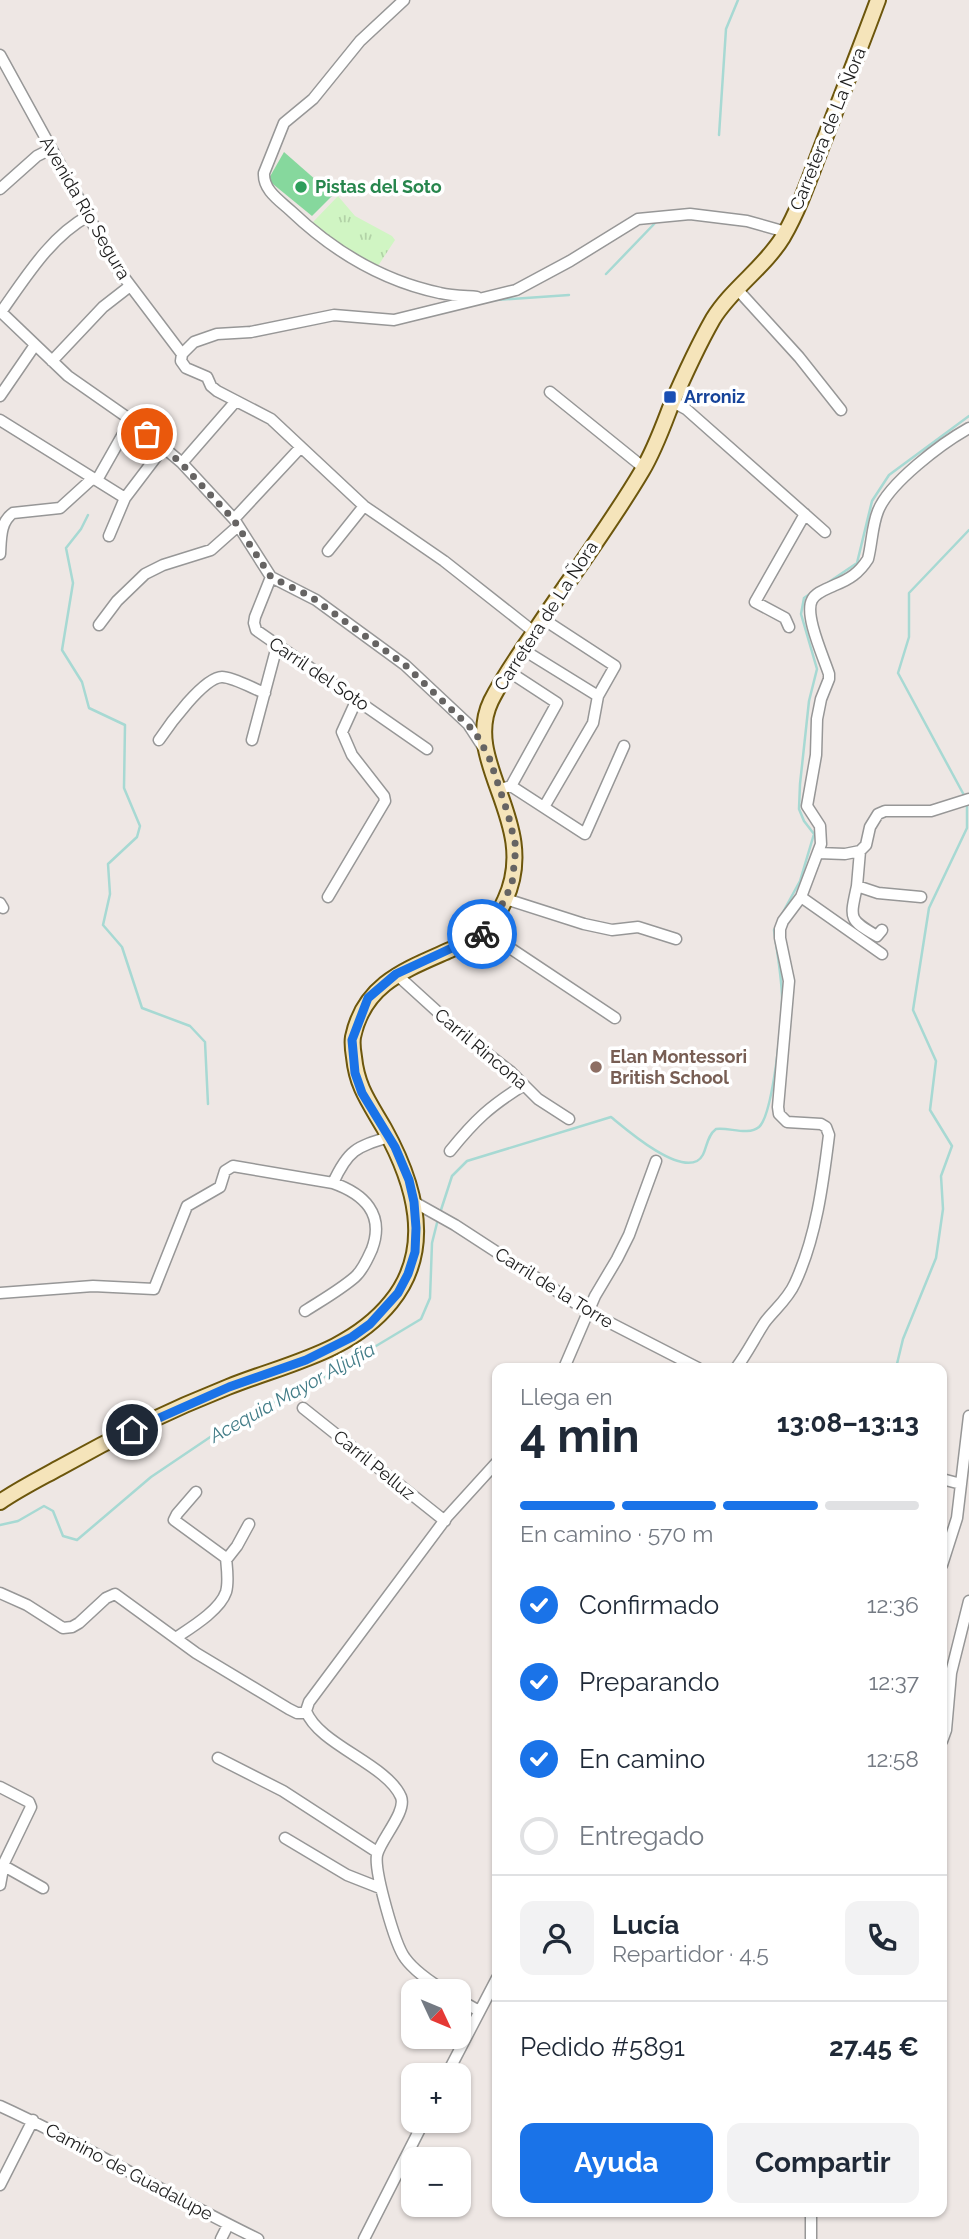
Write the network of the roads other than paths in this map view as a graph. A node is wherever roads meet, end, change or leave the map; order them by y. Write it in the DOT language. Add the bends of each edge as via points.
graph roads {
  1 [pos="404,0"];
  2 [pos="878,0"];
  3 [pos="0,55"];
  4 [pos="51,149"];
  5 [pos="0,189"];
  6 [pos="88,216"];
  7 [pos="786,232"];
  8 [pos="130,286"];
  9 [pos="737,289"];
  10 [pos="486,297"];
  11 [pos="1,312"];
  12 [pos="36,345"];
  13 [pos="182,354"];
  14 [pos="52,361"];
  15 [pos="550,392"];
  16 [pos="0,396"];
  17 [pos="236,401"];
  18 [pos="673,402"];
  19 [pos="841,410"];
  20 [pos="0,420"];
  21 [pos="131,420"];
  22 [pos="969,428"];
  23 [pos="301,447"];
  24 [pos="163,448"];
  25 [pos="181,463"];
  26 [pos="644,468"];
  27 [pos="95,479"];
  28 [pos="125,498"];
  29 [pos="363,506"];
  30 [pos="805,514"];
  31 [pos="236,523"];
  32 [pos="825,532"];
  33 [pos="109,536"];
  34 [pos="328,551"];
  35 [pos="0,554"];
  36 [pos="271,577"];
  37 [pos="542,619"];
  38 [pos="99,625"];
  39 [pos="789,627"];
  40 [pos="534,632"];
  41 [pos="277,646"];
  42 [pos="522,649"];
  43 [pos="508,671"];
  44 [pos="265,694"];
  45 [pos="598,696"];
  46 [pos="357,699"];
  47 [pos="488,708"];
  48 [pos="468,724"];
  49 [pos="159,740"];
  50 [pos="252,740"];
  51 [pos="624,747"];
  52 [pos="428,749"];
  53 [pos="489,757"];
  54 [pos="505,788"];
  55 [pos="969,799"];
  56 [pos="544,807"];
  57 [pos="860,851"];
  58 [pos="818,853"];
  59 [pos="857,886"];
  60 [pos="328,897"];
  61 [pos="801,897"];
  62 [pos="921,897"];
  63 [pos="506,899"];
  64 [pos="882,930"];
  65 [pos="486,932"];
  66 [pos="676,939"];
  67 [pos="882,954"];
  68 [pos="396,974"];
  69 [pos="615,1018"];
  70 [pos="524,1085"];
  71 [pos="569,1119"];
  72 [pos="389,1138"];
  73 [pos="450,1151"];
  74 [pos="656,1161"];
  75 [pos="333,1183"];
  76 [pos="414,1202"];
  77 [pos="0,1293"];
  78 [pos="305,1311"];
  79 [pos="589,1312"];
  80 [pos="566,1363"];
  81 [pos="688,1363"];
  82 [pos="739,1363"];
  83 [pos="303,1408"];
  84 [pos="969,1416"];
  85 [pos="492,1472"];
  86 [pos="947,1480"];
  87 [pos="961,1484"];
  88 [pos="196,1492"];
  89 [pos="0,1502"];
  90 [pos="444,1521"];
  91 [pos="249,1524"];
  92 [pos="947,1550"];
  93 [pos="226,1560"];
  94 [pos="0,1593"];
  95 [pos="969,1601"];
  96 [pos="177,1637"];
  97 [pos="307,1713"];
  98 [pos="947,1719"];
  99 [pos="218,1758"];
  100 [pos="0,1787"];
  101 [pos="285,1838"];
  102 [pos="377,1853"];
  103 [pos="3,1863"];
  104 [pos="0,1885"];
  105 [pos="43,1888"];
  106 [pos="380,1888"];
  107 [pos="428,1979"];
  108 [pos="492,1987"];
  109 [pos="471,2006"];
  110 [pos="479,2011"];
  111 [pos="453,2063"];
  112 [pos="0,2106"];
  113 [pos="33,2120"];
  114 [pos="418,2133"];
  115 [pos="0,2185"];
  116 [pos="811,2217"];
  117 [pos="228,2225"];
  118 [pos="220,2239"];
  119 [pos="258,2239"];
  120 [pos="364,2239"];
  121 [pos="811,2239"];
  1 -- 10 [label="street" via="359,41 322,89 284,123 264,181 311,230 370,268 441,294"];
  2 -- 7 [label="main road, Carretera de La Ñora"];
  3 -- 4 [label="street, Avenida Río Segura"];
  4 -- 5 [label="street"];
  4 -- 6 [label="street, Avenida Río Segura"];
  6 -- 8 [label="street, Avenida Río Segura"];
  6 -- 11 [label="street" via="71,225 43,255"];
  7 -- 9 [label="main road, Carretera de La Ñora"];
  7 -- 10 [label="street" via="747,221 690,214 638,219 516,290"];
  8 -- 13 [label="street, Avenida Río Segura"];
  8 -- 14 [label="street" via="103,307"];
  9 -- 18 [label="main road, Carretera de La Ñora" via="712,321"];
  9 -- 19 [label="street"];
  10 -- 13 [label="street" via="394,320 334,315 217,334 194,342"];
  11 -- 12 [label="street"];
  12 -- 14 [label="street"];
  12 -- 16 [label="street"];
  13 -- 17 [label="street, Avenida Río Segura" via="182,364 204,374 213,389"];
  14 -- 21 [label="street"];
  15 -- 26 [label="street"];
  17 -- 23 [label="street" via="271,419"];
  17 -- 25 [label="street"];
  18 -- 26 [label="main road, Carretera de La Ñora"];
  18 -- 30 [label="street"];
  20 -- 27 [label="street"];
  21 -- 24 [label="street"];
  21 -- 27 [label="street"];
  22 -- 58 [label="street" via="941,446 884,498 868,559 860,571 813,599 811,616 829,674 817,719 807,806 822,834"];
  23 -- 29 [label="street"];
  23 -- 31 [label="street"];
  24 -- 25 [label="street"];
  24 -- 28 [label="street"];
  25 -- 31 [label="street"];
  26 -- 37 [label="main road, Carretera de La Ñora"];
  27 -- 28 [label="street"];
  27 -- 35 [label="street" via="61,508 13,513 6,518"];
  28 -- 33 [label="street"];
  29 -- 34 [label="street"];
  29 -- 40 [label="street" via="444,561"];
  30 -- 32 [label="street"];
  30 -- 39 [label="street" via="755,602 785,618"];
  31 -- 36 [label="street"];
  31 -- 38 [label="street" via="211,550 145,575"];
  36 -- 41 [label="street, Carril del Soto" via="254,623"];
  36 -- 48 [label="street" via="310,596 405,665"];
  37 -- 40 [label="main road, Carretera de La Ñora"];
  37 -- 45 [label="street" via="615,666"];
  40 -- 42 [label="main road, Carretera de La Ñora"];
  41 -- 44 [label="street"];
  41 -- 46 [label="street, Carril del Soto"];
  42 -- 43 [label="main road, Carretera de La Ñora"];
  42 -- 45 [label="street"];
  43 -- 47 [label="main road, Carretera de La Ñora"];
  43 -- 54 [label="street" via="556,703"];
  44 -- 49 [label="street" via="227,678 216,679 180,710"];
  44 -- 50 [label="street"];
  45 -- 56 [label="street" via="593,723"];
  46 -- 52 [label="street, Carril del Soto"];
  46 -- 60 [label="street" via="342,732 352,755 385,801"];
  47 -- 48 [label="street" via="477,723"];
  47 -- 53 [label="main road, Carretera de La Ñora" via="483,733"];
  48 -- 53 [label="street"];
  51 -- 56 [label="street" via="585,834"];
  53 -- 54 [label="main road, Carretera de La Ñora"];
  54 -- 56 [label="street"];
  54 -- 63 [label="main road, Carretera de La Ñora" via="516,847"];
  55 -- 57 [label="street" via="931,811 878,814"];
  57 -- 58 [label="street"];
  57 -- 59 [label="street"];
  58 -- 61 [label="street"];
  59 -- 62 [label="street"];
  59 -- 64 [label="street" via="852,914 857,924 877,936"];
  61 -- 67 [label="street"];
  61 -- 82 [label="street" via="780,929 789,981 779,1114 787,1122 821,1124 830,1135 829,1143 814,1227 794,1285"];
  63 -- 65 [label="main road, Carretera de La Ñora"];
  63 -- 66 [label="street" via="584,923 612,929 638,927"];
  65 -- 68 [label="main road"];
  65 -- 69 [label="street"];
  68 -- 70 [label="street, Carril Rincona"];
  68 -- 72 [label="main road" via="368,998 352,1040 362,1093"];
  70 -- 71 [label="street, Carril Rincona"];
  70 -- 73 [label="street" via="493,1104"];
  72 -- 75 [label="street" via="351,1152"];
  72 -- 76 [label="main road"];
  74 -- 79 [label="street" via="629,1235"];
  75 -- 77 [label="street" via="233,1166 225,1171 220,1187 187,1206 153,1289 93,1286"];
  75 -- 78 [label="street" via="350,1189 370,1207 376,1232 368,1259 357,1275"];
  76 -- 79 [label="street, Carril de la Torre"];
  76 -- 89 [label="main road" via="415,1252 408,1274 388,1307 370,1324 306,1360 229,1387 108,1440"];
  79 -- 80 [label="street"];
  79 -- 81 [label="street, Carril de la Torre"];
  83 -- 90 [label="street, Carril Pelluz"];
  84 -- 87 [label="street"];
  85 -- 90 [label="street"];
  86 -- 87 [label="street"];
  87 -- 92 [label="street"];
  88 -- 93 [label="street" via="174,1520"];
  90 -- 97 [label="street" via="309,1702"];
  91 -- 93 [label="street"];
  93 -- 96 [label="street" via="224,1597 205,1618"];
  94 -- 96 [label="street" via="63,1628 79,1623 116,1594"];
  95 -- 98 [label="street" via="951,1673"];
  96 -- 97 [label="street" via="225,1672 289,1709"];
  97 -- 102 [label="street" via="323,1732 380,1774 401,1797 401,1808"];
  99 -- 102 [label="street" via="283,1791"];
  100 -- 103 [label="street" via="32,1807"];
  101 -- 106 [label="street" via="346,1875"];
  102 -- 106 [label="street"];
  103 -- 104 [label="street"];
  103 -- 105 [label="street"];
  106 -- 107 [label="street" via="402,1955"];
  108 -- 110 [label="street"];
  109 -- 110 [label="street"];
  110 -- 111 [label="street"];
  112 -- 113 [label="street, Camino de Guadalupe"];
  113 -- 115 [label="street"];
  113 -- 117 [label="street, Camino de Guadalupe"];
  114 -- 120 [label="street"];
  116 -- 121 [label="street"];
  117 -- 118 [label="street"];
  117 -- 119 [label="street, Camino de Guadalupe"];
}
